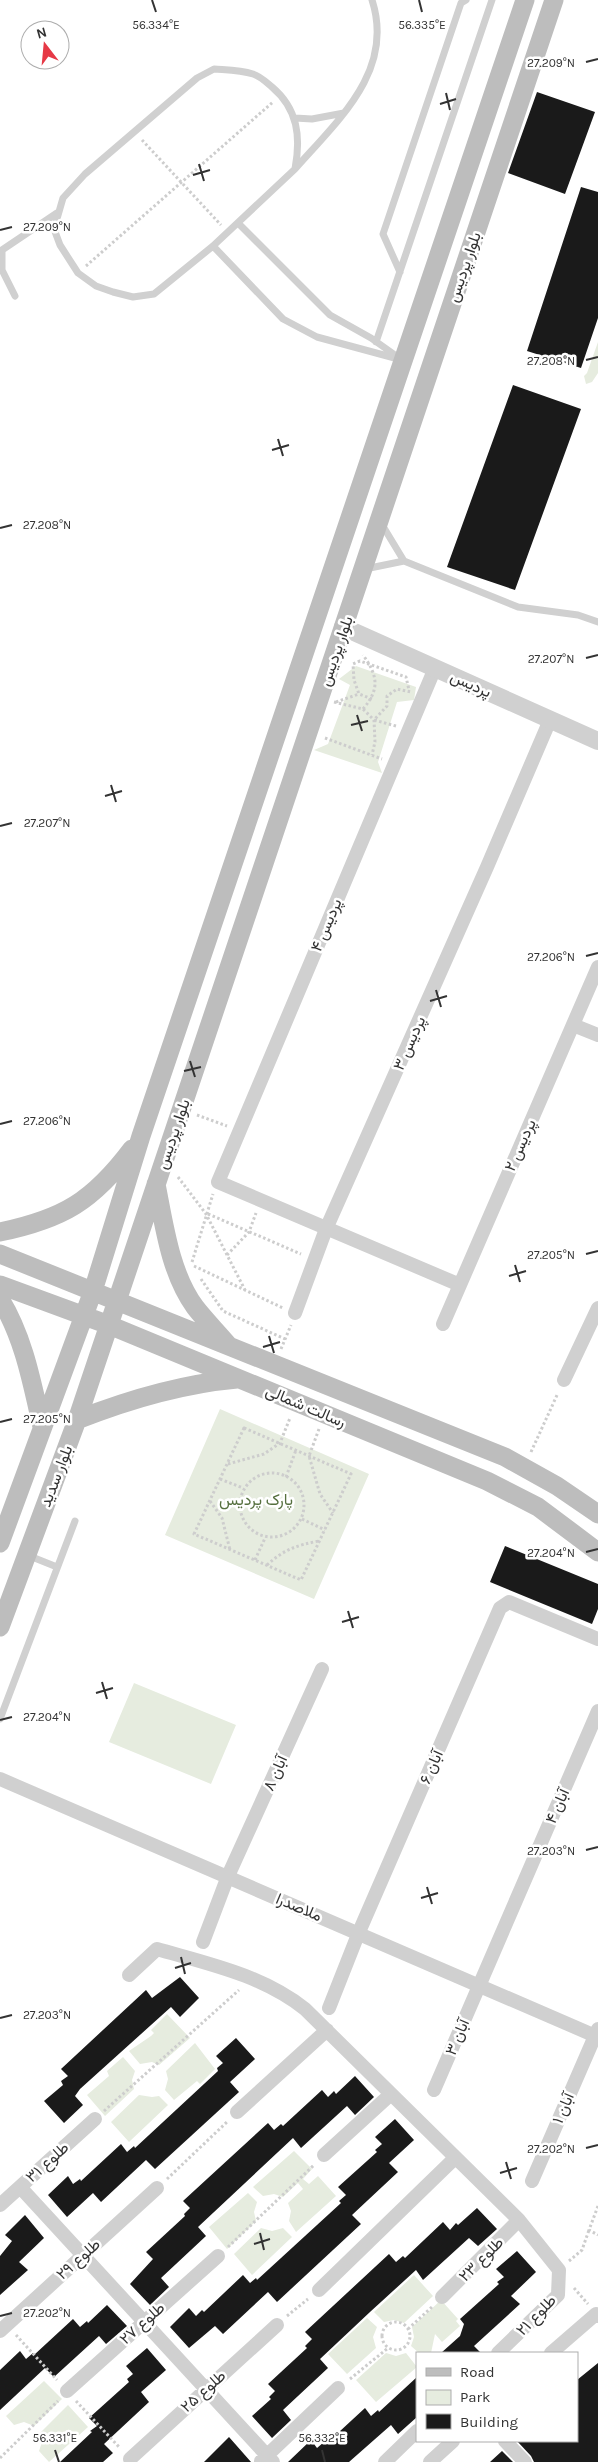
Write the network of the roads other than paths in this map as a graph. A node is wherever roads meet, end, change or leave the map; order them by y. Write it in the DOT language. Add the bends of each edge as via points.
graph roads {
  1 [pos="372,0"];
  2 [pos="466,0"];
  3 [pos="492,0"];
  4 [pos="525,0"];
  5 [pos="554,0"];
  6 [pos="344,113"];
  7 [pos="295,118"];
  8 [pos="295,169"];
  9 [pos="58,213"];
  10 [pos="238,223"];
  11 [pos="213,246"];
  12 [pos="400,272"];
  13 [pos="15,296"];
  14 [pos="376,342"];
  15 [pos="402,360"];
  16 [pos="380,521"];
  17 [pos="404,561"];
  18 [pos="364,569"];
  19 [pos="598,622"];
  20 [pos="344,627"];
  21 [pos="435,668"];
  22 [pos="550,720"];
  23 [pos="598,741"];
  24 [pos="598,967"];
  25 [pos="573,1025"];
  26 [pos="598,1035"];
  27 [pos="154,1099"];
  28 [pos="189,1112"];
  29 [pos="142,1136"];
  30 [pos="156,1184"];
  31 [pos="326,1229"];
  32 [pos="0,1232"];
  33 [pos="0,1254"];
  34 [pos="38,1269"];
  35 [pos="0,1285"];
  36 [pos="460,1285"];
  37 [pos="93,1290"];
  38 [pos="27,1295"];
  39 [pos="0,1299"];
  40 [pos="116,1301"];
  41 [pos="598,1308"];
  42 [pos="295,1313"];
  43 [pos="84,1316"];
  44 [pos="443,1324"];
  45 [pos="109,1325"];
  46 [pos="188,1330"];
  47 [pos="231,1347"];
  48 [pos="177,1353"];
  49 [pos="61,1378"];
  50 [pos="242,1379"];
  51 [pos="564,1380"];
  52 [pos="88,1388"];
  53 [pos="77,1420"];
  54 [pos="42,1427"];
  55 [pos="598,1514"];
  56 [pos="75,1521"];
  57 [pos="0,1543"];
  58 [pos="598,1552"];
  59 [pos="27,1555"];
  60 [pos="57,1567"];
  61 [pos="0,1627"];
  62 [pos="598,1639"];
  63 [pos="322,1669"];
  64 [pos="598,1711"];
  65 [pos="0,1720"];
  66 [pos="0,1779"];
  67 [pos="228,1876"];
  68 [pos="359,1932"];
  69 [pos="203,1942"];
  70 [pos="129,1975"];
  71 [pos="479,1984"];
  72 [pos="329,2008"];
  73 [pos="327,2030"];
  74 [pos="597,2033"];
  75 [pos="434,2090"];
  76 [pos="391,2094"];
  77 [pos="237,2112"];
  78 [pos="95,2119"];
  79 [pos="324,2155"];
  80 [pos="455,2158"];
  81 [pos="532,2181"];
  82 [pos="20,2187"];
  83 [pos="158,2188"];
  84 [pos="0,2205"];
  85 [pos="519,2220"];
  86 [pos="84,2254"];
  87 [pos="218,2256"];
  88 [pos="319,2290"];
  89 [pos="442,2297"];
  90 [pos="597,2315"];
  91 [pos="144,2321"];
  92 [pos="278,2325"];
  93 [pos="0,2331"];
  94 [pos="499,2352"];
  95 [pos="552,2352"];
  96 [pos="338,2388"];
  97 [pos="206,2389"];
  98 [pos="68,2391"];
  99 [pos="416,2432"];
  100 [pos="452,2442"];
  101 [pos="506,2442"];
  102 [pos="130,2459"];
  103 [pos="267,2460"];
  104 [pos="385,2462"];
  105 [pos="430,2462"];
  106 [pos="525,2462"];
  1 -- 6 [label="lane" via="378,19 374,61 363,86"];
  2 -- 12 [label="lane" via="461,3 383,234"];
  3 -- 12 [label="lane"];
  4 -- 15 [label="main road, بلوار پردیس"];
  5 -- 16 [label="main road, بلوار پردیس"];
  6 -- 7 [label="lane" via="312,119"];
  6 -- 8 [label="lane"];
  7 -- 8 [label="lane" via="298,151"];
  7 -- 9 [label="lane" via="280,96 254,74 214,69 197,78 85,174 63,198"];
  8 -- 10 [label="lane"];
  9 -- 11 [label="lane" via="54,229 78,273 96,286 133,297 154,294"];
  9 -- 13 [label="lane" via="2,250 2,270"];
  10 -- 11 [label="lane"];
  10 -- 14 [label="lane" via="330,315"];
  11 -- 15 [label="lane" via="282,319 317,337"];
  12 -- 14 [label="lane"];
  14 -- 15 [label="lane"];
  15 -- 27 [label="main road, بلوار پردیس"];
  16 -- 17 [label="lane"];
  16 -- 18 [label="main road, بلوار پردیس"];
  17 -- 18 [label="lane"];
  17 -- 19 [label="lane" via="518,607 578,615"];
  18 -- 20 [label="main road, بلوار پردیس"];
  20 -- 21 [label="street, پردیس"];
  20 -- 28 [label="main road, بلوار پردیس" via="327,701 308,732"];
  21 -- 22 [label="street, پردیس"];
  21 -- 31 [label="street, پردیس ۴" via="218,1182"];
  22 -- 23 [label="street, پردیس"];
  22 -- 31 [label="street, پردیس ۳"];
  24 -- 25 [label="street, پردیس ۲"];
  25 -- 26 [label="street"];
  25 -- 36 [label="street, پردیس ۲"];
  27 -- 28 [label="main road"];
  27 -- 29 [label="main road, بلوار پردیس"];
  28 -- 30 [label="main road, بلوار پردیس"];
  29 -- 32 [label="main road" via="114,1172 74,1208 34,1225"];
  29 -- 37 [label="main road, بلوار پردیس"];
  30 -- 40 [label="main road, بلوار پردیس"];
  30 -- 47 [label="main road" via="177,1272 194,1306"];
  31 -- 36 [label="street"];
  31 -- 42 [label="street, پردیس ۳"];
  33 -- 34 [label="main road, رسالت شمالی"];
  34 -- 37 [label="main road, رسالت شمالی"];
  34 -- 38 [label="main road"];
  35 -- 38 [label="main road, رسالت شمالی"];
  36 -- 44 [label="street, پردیس ۲"];
  37 -- 40 [label="main road, رسالت شمالی"];
  37 -- 43 [label="main road, بلوار پردیس"];
  38 -- 43 [label="main road, رسالت شمالی"];
  39 -- 54 [label="main road" via="12,1319 25,1355"];
  40 -- 45 [label="main road, بلوار پردیس"];
  40 -- 46 [label="main road, رسالت شمالی"];
  41 -- 51 [label="street"];
  43 -- 45 [label="main road, رسالت شمالی"];
  43 -- 49 [label="main road, بلوار سدید"];
  45 -- 48 [label="main road, رسالت شمالی"];
  45 -- 52 [label="main road, بلوار سدید"];
  46 -- 47 [label="main road, رسالت شمالی"];
  46 -- 48 [label="main road"];
  47 -- 55 [label="main road, رسالت شمالی" via="505,1457"];
  48 -- 50 [label="main road, رسالت شمالی"];
  49 -- 52 [label="main road"];
  49 -- 54 [label="main road, بلوار سدید"];
  50 -- 53 [label="main road" via="187,1386 136,1398"];
  50 -- 58 [label="main road, رسالت شمالی" via="487,1481 538,1507"];
  52 -- 53 [label="main road, بلوار سدید"];
  53 -- 59 [label="main road, بلوار سدید"];
  54 -- 57 [label="main road, بلوار سدید"];
  56 -- 60 [label="lane"];
  59 -- 60 [label="lane"];
  59 -- 61 [label="main road, بلوار سدید"];
  60 -- 65 [label="lane"];
  62 -- 68 [label="street, آبان ۶" via="509,1602 504,1604"];
  63 -- 67 [label="street, آبان ۸"];
  64 -- 71 [label="street, آبان ۴"];
  66 -- 67 [label="street, ملاصدرا"];
  67 -- 68 [label="street, ملاصدرا"];
  67 -- 69 [label="street, آبان ۸"];
  68 -- 71 [label="street, ملاصدرا"];
  68 -- 72 [label="street, آبان ۶"];
  70 -- 73 [label="street" via="157,1949 253,1978 285,1993"];
  71 -- 74 [label="street, ملاصدرا"];
  71 -- 75 [label="street, آبان ۳"];
  73 -- 76 [label="street"];
  73 -- 77 [label="street"];
  74 -- 81 [label="street, آبان ۱"];
  76 -- 79 [label="street"];
  76 -- 80 [label="street"];
  78 -- 82 [label="street, طلوع ۳۱"];
  80 -- 85 [label="street"];
  80 -- 88 [label="street"];
  82 -- 84 [label="street, طلوع ۳۱"];
  82 -- 86 [label="street"];
  83 -- 86 [label="street, طلوع ۲۹"];
  85 -- 89 [label="street, طلوع ۲۳"];
  85 -- 94 [label="street, طلوع ۲۱" via="559,2270 558,2295"];
  86 -- 91 [label="street"];
  86 -- 93 [label="street, طلوع ۲۹"];
  87 -- 91 [label="street, طلوع ۲۷"];
  90 -- 95 [label="street"];
  91 -- 97 [label="street"];
  91 -- 98 [label="street, طلوع ۲۷"];
  92 -- 97 [label="street, طلوع ۲۵"];
  96 -- 103 [label="street"];
  97 -- 102 [label="street, طلوع ۲۵"];
  97 -- 103 [label="street"];
  99 -- 104 [label="street"];
  100 -- 105 [label="street"];
  101 -- 106 [label="street"];
}
